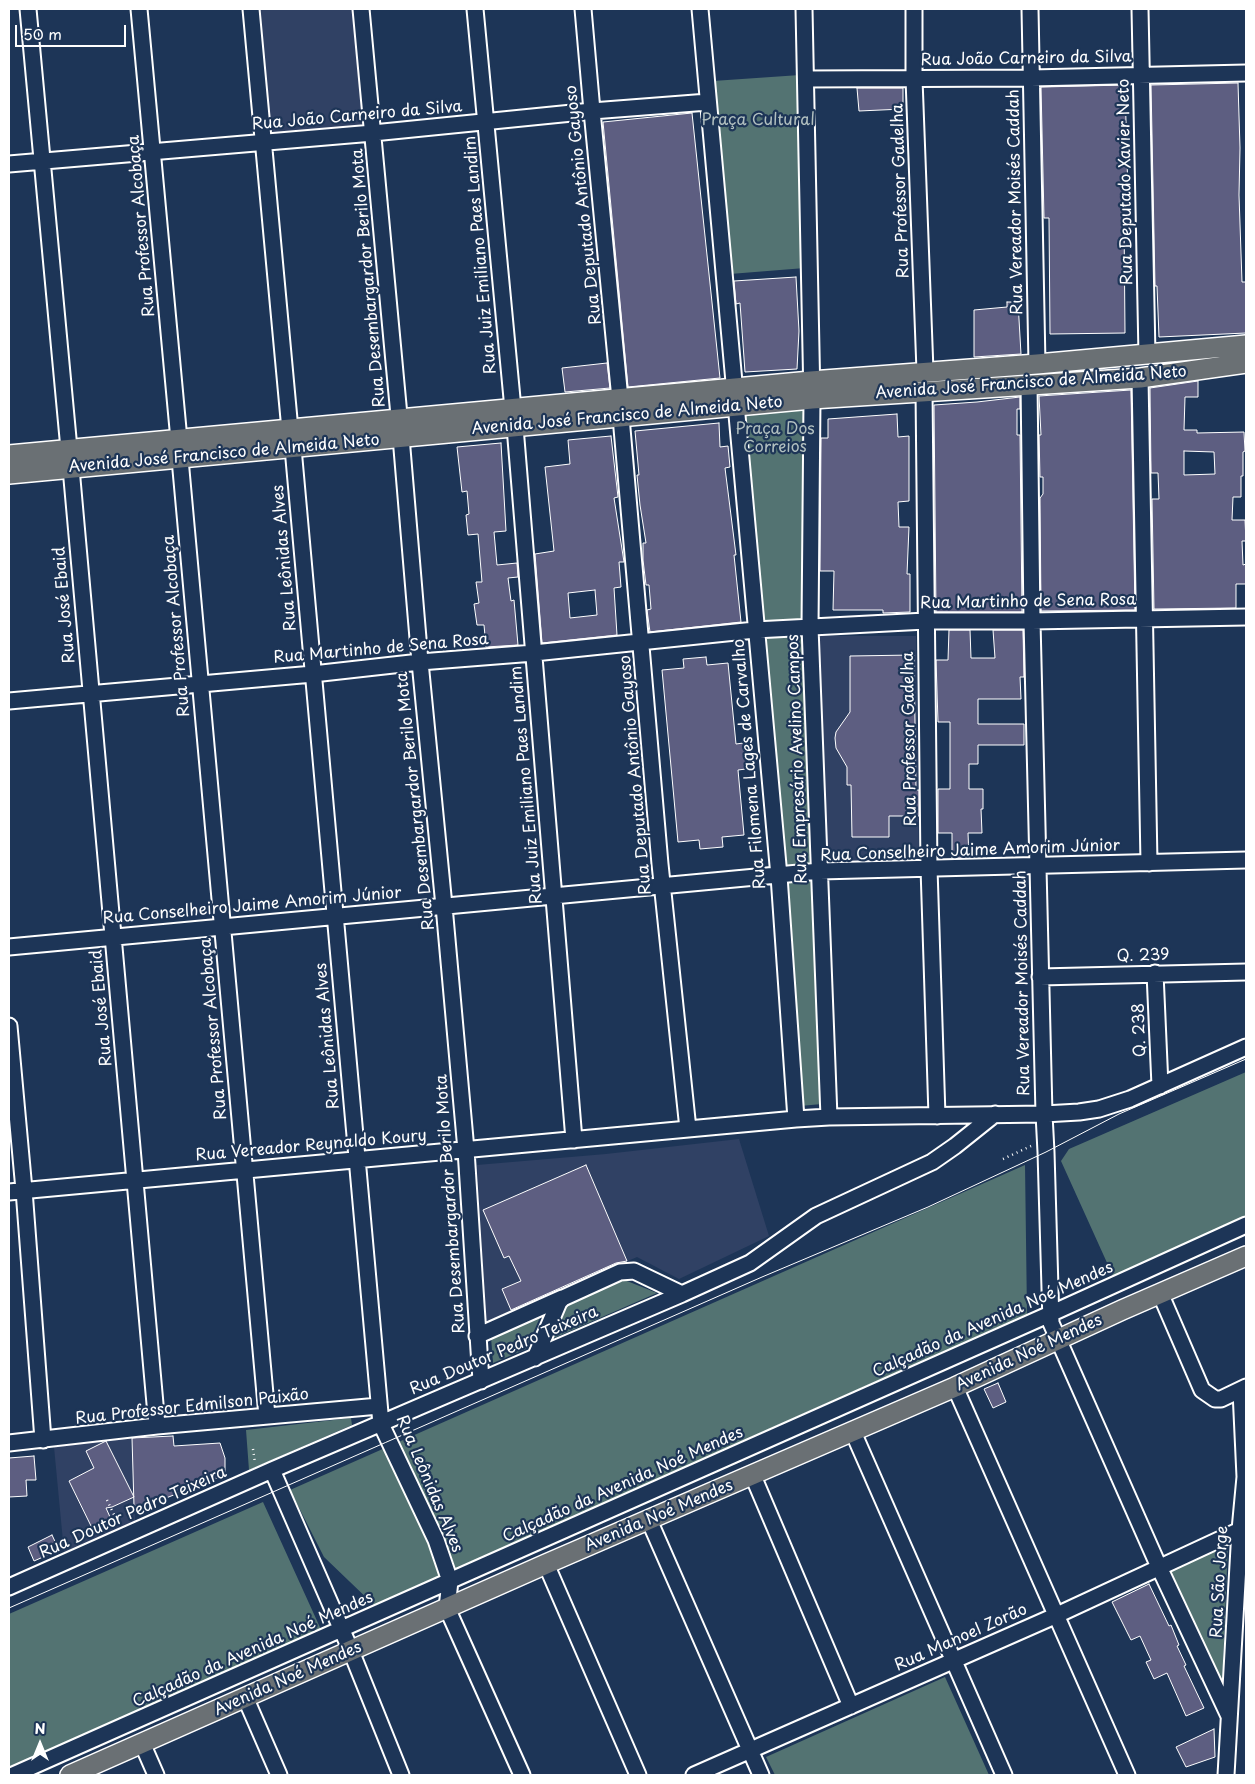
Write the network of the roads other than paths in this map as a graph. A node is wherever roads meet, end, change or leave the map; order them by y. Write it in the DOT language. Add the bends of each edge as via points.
graph roads {
  1 [pos="28,9"];
  2 [pos="140,9"];
  3 [pos="251,9"];
  4 [pos="361,9"];
  5 [pos="475,9"];
  6 [pos="584,9"];
  7 [pos="700,9"];
  8 [pos="804,9"];
  9 [pos="914,9"];
  10 [pos="1030,9"];
  11 [pos="1140,9"];
  12 [pos="1246,73"];
  13 [pos="1141,75"];
  14 [pos="1031,78"];
  15 [pos="806,79"];
  16 [pos="914,79"];
  17 [pos="708,102"];
  18 [pos="592,111"];
  19 [pos="486,121"];
  20 [pos="373,132"];
  21 [pos="264,142"];
  22 [pos="152,150"];
  23 [pos="42,161"];
  24 [pos="9,164"];
  25 [pos="1246,345"];
  26 [pos="1147,355"];
  27 [pos="1246,363"];
  28 [pos="1037,364"];
  29 [pos="925,371"];
  30 [pos="1140,378"];
  31 [pos="1029,384"];
  32 [pos="811,390"];
  33 [pos="924,391"];
  34 [pos="734,397"];
  35 [pos="621,408"];
  36 [pos="400,418"];
  37 [pos="514,418"];
  38 [pos="292,438"];
  39 [pos="402,438"];
  40 [pos="179,440"];
  41 [pos="69,449"];
  42 [pos="9,455"];
  43 [pos="180,459"];
  44 [pos="70,468"];
  45 [pos="9,474"];
  46 [pos="1246,616"];
  47 [pos="1144,618"];
  48 [pos="926,621"];
  49 [pos="1032,621"];
  50 [pos="810,628"];
  51 [pos="755,630"];
  52 [pos="642,642"];
  53 [pos="534,653"];
  54 [pos="420,662"];
  55 [pos="313,674"];
  56 [pos="200,683"];
  57 [pos="91,693"];
  58 [pos="9,701"];
  59 [pos="1246,860"];
  60 [pos="1149,863"];
  61 [pos="1038,866"];
  62 [pos="929,868"];
  63 [pos="820,872"];
  64 [pos="779,876"];
  65 [pos="663,886"];
  66 [pos="554,896"];
  67 [pos="444,906"];
  68 [pos="335,917"];
  69 [pos="222,927"];
  70 [pos="113,936"];
  71 [pos="9,947"];
  72 [pos="1246,972"];
  73 [pos="1156,973"];
  74 [pos="1040,978"];
  75 [pos="9,1026"];
  76 [pos="1246,1046"];
  77 [pos="1160,1086"];
  78 [pos="995,1114"];
  79 [pos="1044,1114"];
  80 [pos="936,1116"];
  81 [pos="829,1117"];
  82 [pos="796,1119"];
  83 [pos="688,1129"];
  84 [pos="574,1140"];
  85 [pos="466,1150"];
  86 [pos="357,1160"];
  87 [pos="245,1170"];
  88 [pos="135,1180"];
  89 [pos="16,1191"];
  90 [pos="1246,1225"];
  91 [pos="1246,1256"];
  92 [pos="682,1294"];
  93 [pos="1160,1294"];
  94 [pos="563,1298"];
  95 [pos="1050,1314"];
  96 [pos="477,1336"];
  97 [pos="1059,1340"];
  98 [pos="535,1358"];
  99 [pos="480,1381"];
  100 [pos="955,1387"];
  101 [pos="1244,1389"];
  102 [pos="379,1406"];
  103 [pos="267,1416"];
  104 [pos="381,1424"];
  105 [pos="157,1426"];
  106 [pos="853,1432"];
  107 [pos="43,1440"];
  108 [pos="9,1443"];
  109 [pos="272,1470"];
  110 [pos="753,1476"];
  111 [pos="649,1520"];
  112 [pos="1242,1525"];
  113 [pos="546,1564"];
  114 [pos="1159,1567"];
  115 [pos="450,1581"];
  116 [pos="9,1587"];
  117 [pos="447,1608"];
  118 [pos="1057,1615"];
  119 [pos="342,1630"];
  120 [pos="351,1651"];
  121 [pos="954,1661"];
  122 [pos="244,1697"];
  123 [pos="851,1706"];
  124 [pos="1229,1716"];
  125 [pos="142,1743"];
  126 [pos="750,1751"];
  127 [pos="13,1775"];
  128 [pos="70,1775"];
  129 [pos="156,1775"];
  130 [pos="279,1775"];
  131 [pos="401,1775"];
  132 [pos="522,1775"];
  133 [pos="638,1775"];
  134 [pos="694,1775"];
  135 [pos="761,1775"];
  136 [pos="1004,1775"];
  137 [pos="1127,1775"];
  138 [pos="1226,1775"];
  1 -- 23 [label="street"];
  2 -- 22 [label="street, Rua Professor Alcobaça"];
  3 -- 21 [label="street, Rua Leônidas Alves"];
  4 -- 20 [label="street, Rua Desembargardor Berilo Mota"];
  5 -- 19 [label="street, Rua Juiz Emiliano Paes Landim"];
  6 -- 18 [label="street, Rua Deputado Antônio Gayoso"];
  7 -- 17 [label="street, Rua Filomena Lages de Carvalho"];
  8 -- 15 [label="street, Rua Empresário Avelino Campos"];
  9 -- 16 [label="street, Rua Professor Gadelha"];
  10 -- 14 [label="street, Rua Vereador Moisés Caddah"];
  11 -- 13 [label="street, Rua Deputado Xavier Neto"];
  12 -- 13 [label="street, Rua João Carneiro da Silva"];
  13 -- 14 [label="street, Rua João Carneiro da Silva"];
  13 -- 26 [label="street, Rua Deputado Xavier Neto"];
  14 -- 16 [label="street, Rua João Carneiro da Silva"];
  14 -- 28 [label="street, Rua Vereador Moisés Caddah"];
  15 -- 16 [label="street, Rua João Carneiro da Silva"];
  15 -- 32 [label="street, Rua Empresário Avelino Campos"];
  16 -- 29 [label="street, Rua Professor Gadelha"];
  17 -- 18 [label="street, Rua João Carneiro da Silva"];
  17 -- 34 [label="street, Rua Filomena Lages de Carvalho"];
  18 -- 19 [label="street, Rua João Carneiro da Silva"];
  18 -- 35 [label="street, Rua Deputado Antônio Gayoso"];
  19 -- 20 [label="street, Rua João Carneiro da Silva"];
  19 -- 37 [label="street, Rua Juiz Emiliano Paes Landim"];
  20 -- 21 [label="street, Rua João Carneiro da Silva"];
  20 -- 36 [label="street, Rua Desembargardor Berilo Mota"];
  21 -- 22 [label="street, Rua João Carneiro da Silva"];
  21 -- 38 [label="street, Rua Leônidas Alves"];
  22 -- 23 [label="street, Rua João Carneiro da Silva"];
  22 -- 40 [label="street, Rua Professor Alcobaça"];
  23 -- 24 [label="street, Rua João Carneiro da Silva"];
  23 -- 41 [label="street"];
  25 -- 26 [label="main road, Avenida José Francisco de Almeida Neto"];
  26 -- 28 [label="main road, Avenida José Francisco de Almeida Neto"];
  27 -- 30 [label="main road, Avenida José Francisco de Almeida Neto"];
  28 -- 29 [label="main road, Avenida José Francisco de Almeida Neto"];
  29 -- 32 [label="main road, Avenida José Francisco de Almeida Neto"];
  30 -- 31 [label="main road, Avenida José Francisco de Almeida Neto"];
  30 -- 47 [label="street"];
  31 -- 33 [label="main road, Avenida José Francisco de Almeida Neto"];
  31 -- 49 [label="street, Rua Vereador Moisés Caddah"];
  32 -- 33 [label="main road, Avenida José Francisco de Almeida Neto"];
  32 -- 34 [label="main road, Avenida José Francisco de Almeida Neto"];
  32 -- 50 [label="street, Rua Empresário Avelino Campos"];
  33 -- 48 [label="street, Rua Professor Gadelha"];
  34 -- 35 [label="main road, Avenida José Francisco de Almeida Neto"];
  34 -- 51 [label="street, Rua Filomena Lages de Carvalho"];
  35 -- 37 [label="main road, Avenida José Francisco de Almeida Neto"];
  35 -- 52 [label="street, Rua Deputado Antônio Gayoso"];
  36 -- 37 [label="main road, Avenida José Francisco de Almeida Neto"];
  36 -- 38 [label="main road, Avenida José Francisco de Almeida Neto"];
  36 -- 39 [label="street, Rua Desembargardor Berilo Mota"];
  37 -- 39 [label="main road, Avenida José Francisco de Almeida Neto"];
  37 -- 53 [label="street, Rua Juiz Emiliano Paes Landim"];
  38 -- 39 [label="main road, Avenida José Francisco de Almeida Neto"];
  38 -- 40 [label="main road, Avenida José Francisco de Almeida Neto"];
  38 -- 43 [label="main road, Avenida José Francisco de Almeida Neto"];
  38 -- 55 [label="street, Rua Leônidas Alves"];
  39 -- 54 [label="street, Rua Desembargardor Berilo Mota"];
  40 -- 41 [label="main road, Avenida José Francisco de Almeida Neto"];
  41 -- 42 [label="main road, Avenida José Francisco de Almeida Neto"];
  43 -- 44 [label="main road, Avenida José Francisco de Almeida Neto"];
  43 -- 56 [label="street, Rua Professor Alcobaça"];
  44 -- 45 [label="main road, Avenida José Francisco de Almeida Neto"];
  44 -- 57 [label="street, Rua José Ebaid"];
  46 -- 47 [label="street, Rua Martinho de Sena Rosa"];
  47 -- 49 [label="street, Rua Martinho de Sena Rosa"];
  47 -- 60 [label="street"];
  48 -- 49 [label="street, Rua Martinho de Sena Rosa"];
  48 -- 50 [label="street, Rua Martinho de Sena Rosa"];
  48 -- 62 [label="street, Rua Professor Gadelha"];
  49 -- 61 [label="street, Rua Vereador Moisés Caddah"];
  50 -- 51 [label="street, Rua Martinho de Sena Rosa"];
  50 -- 63 [label="street, Rua Empresário Avelino Campos"];
  51 -- 52 [label="street, Rua Martinho de Sena Rosa"];
  51 -- 64 [label="street, Rua Filomena Lages de Carvalho"];
  52 -- 53 [label="street, Rua Martinho de Sena Rosa"];
  52 -- 65 [label="street, Rua Deputado Antônio Gayoso"];
  53 -- 54 [label="street, Rua Martinho de Sena Rosa"];
  53 -- 66 [label="street, Rua Juiz Emiliano Paes Landim"];
  54 -- 55 [label="street, Rua Martinho de Sena Rosa"];
  54 -- 67 [label="street, Rua Desembargardor Berilo Mota"];
  55 -- 56 [label="street, Rua Martinho de Sena Rosa"];
  55 -- 68 [label="street, Rua Leônidas Alves"];
  56 -- 57 [label="street, Rua Martinho de Sena Rosa"];
  56 -- 69 [label="street, Rua Professor Alcobaça"];
  57 -- 58 [label="street, Rua Martinho de Sena Rosa"];
  57 -- 70 [label="street, Rua José Ebaid"];
  59 -- 60 [label="street, Rua Conselheiro Jaime Amorim Júnior"];
  60 -- 61 [label="street, Rua Conselheiro Jaime Amorim Júnior"];
  61 -- 62 [label="street, Rua Conselheiro Jaime Amorim Júnior"];
  61 -- 74 [label="street, Rua Vereador Moisés Caddah"];
  62 -- 63 [label="street, Rua Conselheiro Jaime Amorim Júnior"];
  62 -- 80 [label="street, Rua Professor Gadelha"];
  63 -- 64 [label="street, Rua Conselheiro Jaime Amorim Júnior"];
  63 -- 81 [label="street, Rua Empresário Avelino Campos"];
  64 -- 65 [label="street, Rua Conselheiro Jaime Amorim Júnior"];
  64 -- 82 [label="street, Rua Filomena Lages de Carvalho"];
  65 -- 66 [label="street, Rua Conselheiro Jaime Amorim Júnior"];
  65 -- 83 [label="street, Rua Deputado Antônio Gayoso"];
  66 -- 67 [label="street, Rua Conselheiro Jaime Amorim Júnior"];
  66 -- 84 [label="street, Rua Juiz Emiliano Paes Landim"];
  67 -- 68 [label="street, Rua Conselheiro Jaime Amorim Júnior"];
  67 -- 85 [label="street, Rua Desembargardor Berilo Mota"];
  68 -- 69 [label="street, Rua Conselheiro Jaime Amorim Júnior"];
  68 -- 86 [label="street, Rua Leônidas Alves"];
  69 -- 70 [label="street, Rua Conselheiro Jaime Amorim Júnior"];
  69 -- 87 [label="street, Rua Professor Alcobaça"];
  70 -- 71 [label="street, Rua Conselheiro Jaime Amorim Júnior"];
  70 -- 88 [label="street, Rua José Ebaid"];
  72 -- 73 [label="street, Q. 239"];
  73 -- 74 [label="street, Q. 239"];
  73 -- 77 [label="street, Q. 238"];
  74 -- 79 [label="street, Rua Vereador Moisés Caddah"];
  75 -- 89 [label="street"];
  76 -- 77 [label="street"];
  77 -- 79 [label="street, Rua Vereador Reynaldo Koury" via="1099,1109"];
  78 -- 79 [label="street, Rua Vereador Reynaldo Koury"];
  78 -- 80 [label="street, Rua Vereador Reynaldo Koury"];
  78 -- 92 [label="street, Rua Doutor Pedro Teixeira" via="932,1162 816,1216 750,1263"];
  79 -- 95 [label="street, Rua Vereador Moisés Caddah"];
  80 -- 81 [label="street, Rua Vereador Reynaldo Koury"];
  81 -- 82 [label="street, Rua Vereador Reynaldo Koury"];
  82 -- 83 [label="street, Rua Vereador Reynaldo Koury"];
  83 -- 84 [label="street, Rua Vereador Reynaldo Koury"];
  84 -- 85 [label="street, Rua Vereador Reynaldo Koury"];
  85 -- 86 [label="street, Rua Vereador Reynaldo Koury"];
  85 -- 96 [label="street, Rua Desembargardor Berilo Mota"];
  86 -- 87 [label="street, Rua Vereador Reynaldo Koury"];
  86 -- 102 [label="street, Rua Leônidas Alves"];
  87 -- 88 [label="street, Rua Vereador Reynaldo Koury"];
  87 -- 103 [label="street, Rua Professor Alcobaça"];
  88 -- 89 [label="street, Rua Vereador Reynaldo Koury"];
  88 -- 105 [label="street, Rua José Ebaid"];
  89 -- 107 [label="street"];
  90 -- 95 [label="street, Calçadão da Avenida Noé Mendes"];
  91 -- 93 [label="main road, Avenida Noé Mendes"];
  92 -- 94 [label="street" via="628,1270"];
  92 -- 98 [label="street, Rua Doutor Pedro Teixeira"];
  93 -- 97 [label="main road, Avenida Noé Mendes"];
  93 -- 101 [label="street" via="1202,1390 1215,1399"];
  94 -- 96 [label="street"];
  94 -- 98 [label="street" via="556,1306"];
  95 -- 97 [label="street, Rua Vereador Moisés Caddah"];
  95 -- 115 [label="street, Calçadão da Avenida Noé Mendes"];
  96 -- 99 [label="street, Rua Desembargardor Berilo Mota"];
  97 -- 100 [label="main road, Avenida Noé Mendes"];
  97 -- 114 [label="street, Rua Vereador Moisés Caddah"];
  98 -- 99 [label="street, Rua Doutor Pedro Teixeira"];
  99 -- 104 [label="street, Rua Doutor Pedro Teixeira"];
  100 -- 106 [label="main road, Avenida Noé Mendes"];
  100 -- 118 [label="street"];
  101 -- 112 [label="street, Rua São Jorge"];
  102 -- 103 [label="street, Rua Professor Edmilson Paixão"];
  102 -- 104 [label="street, Rua Leônidas Alves"];
  103 -- 105 [label="street, Rua Professor Edmilson Paixão"];
  104 -- 109 [label="street, Rua Doutor Pedro Teixeira"];
  104 -- 115 [label="street, Rua Leônidas Alves" via="436,1540"];
  105 -- 107 [label="street, Rua Professor Edmilson Paixão"];
  106 -- 110 [label="main road, Avenida Noé Mendes"];
  106 -- 121 [label="street"];
  107 -- 108 [label="street, Rua Professor Edmilson Paixão"];
  109 -- 116 [label="street, Rua Doutor Pedro Teixeira"];
  109 -- 119 [label="street"];
  110 -- 111 [label="main road, Avenida Noé Mendes"];
  110 -- 123 [label="street"];
  111 -- 113 [label="main road, Avenida Noé Mendes"];
  111 -- 126 [label="street"];
  112 -- 114 [label="street, Rua Manoel Zorão"];
  112 -- 124 [label="street, Rua São Jorge"];
  113 -- 117 [label="main road, Avenida Noé Mendes"];
  113 -- 133 [label="street"];
  114 -- 118 [label="street, Rua Manoel Zorão"];
  114 -- 124 [label="street, Rua Vereador Moisés Caddah"];
  115 -- 117 [label="street, Rua Leônidas Alves"];
  115 -- 119 [label="street, Calçadão da Avenida Noé Mendes"];
  117 -- 120 [label="main road, Avenida Noé Mendes"];
  117 -- 132 [label="street"];
  118 -- 121 [label="street, Rua Manoel Zorão"];
  118 -- 137 [label="street"];
  119 -- 120 [label="street"];
  119 -- 127 [label="street, Calçadão da Avenida Noé Mendes"];
  120 -- 122 [label="main road, Avenida Noé Mendes"];
  120 -- 131 [label="street"];
  121 -- 123 [label="street, Rua Manoel Zorão"];
  121 -- 136 [label="street"];
  122 -- 125 [label="main road, Avenida Noé Mendes"];
  122 -- 130 [label="street"];
  123 -- 126 [label="street, Rua Manoel Zorão"];
  124 -- 138 [label="street, Rua São Jorge"];
  125 -- 128 [label="main road, Avenida Noé Mendes"];
  125 -- 129 [label="street"];
  126 -- 134 [label="street, Rua Manoel Zorão"];
  126 -- 135 [label="street"];
}
